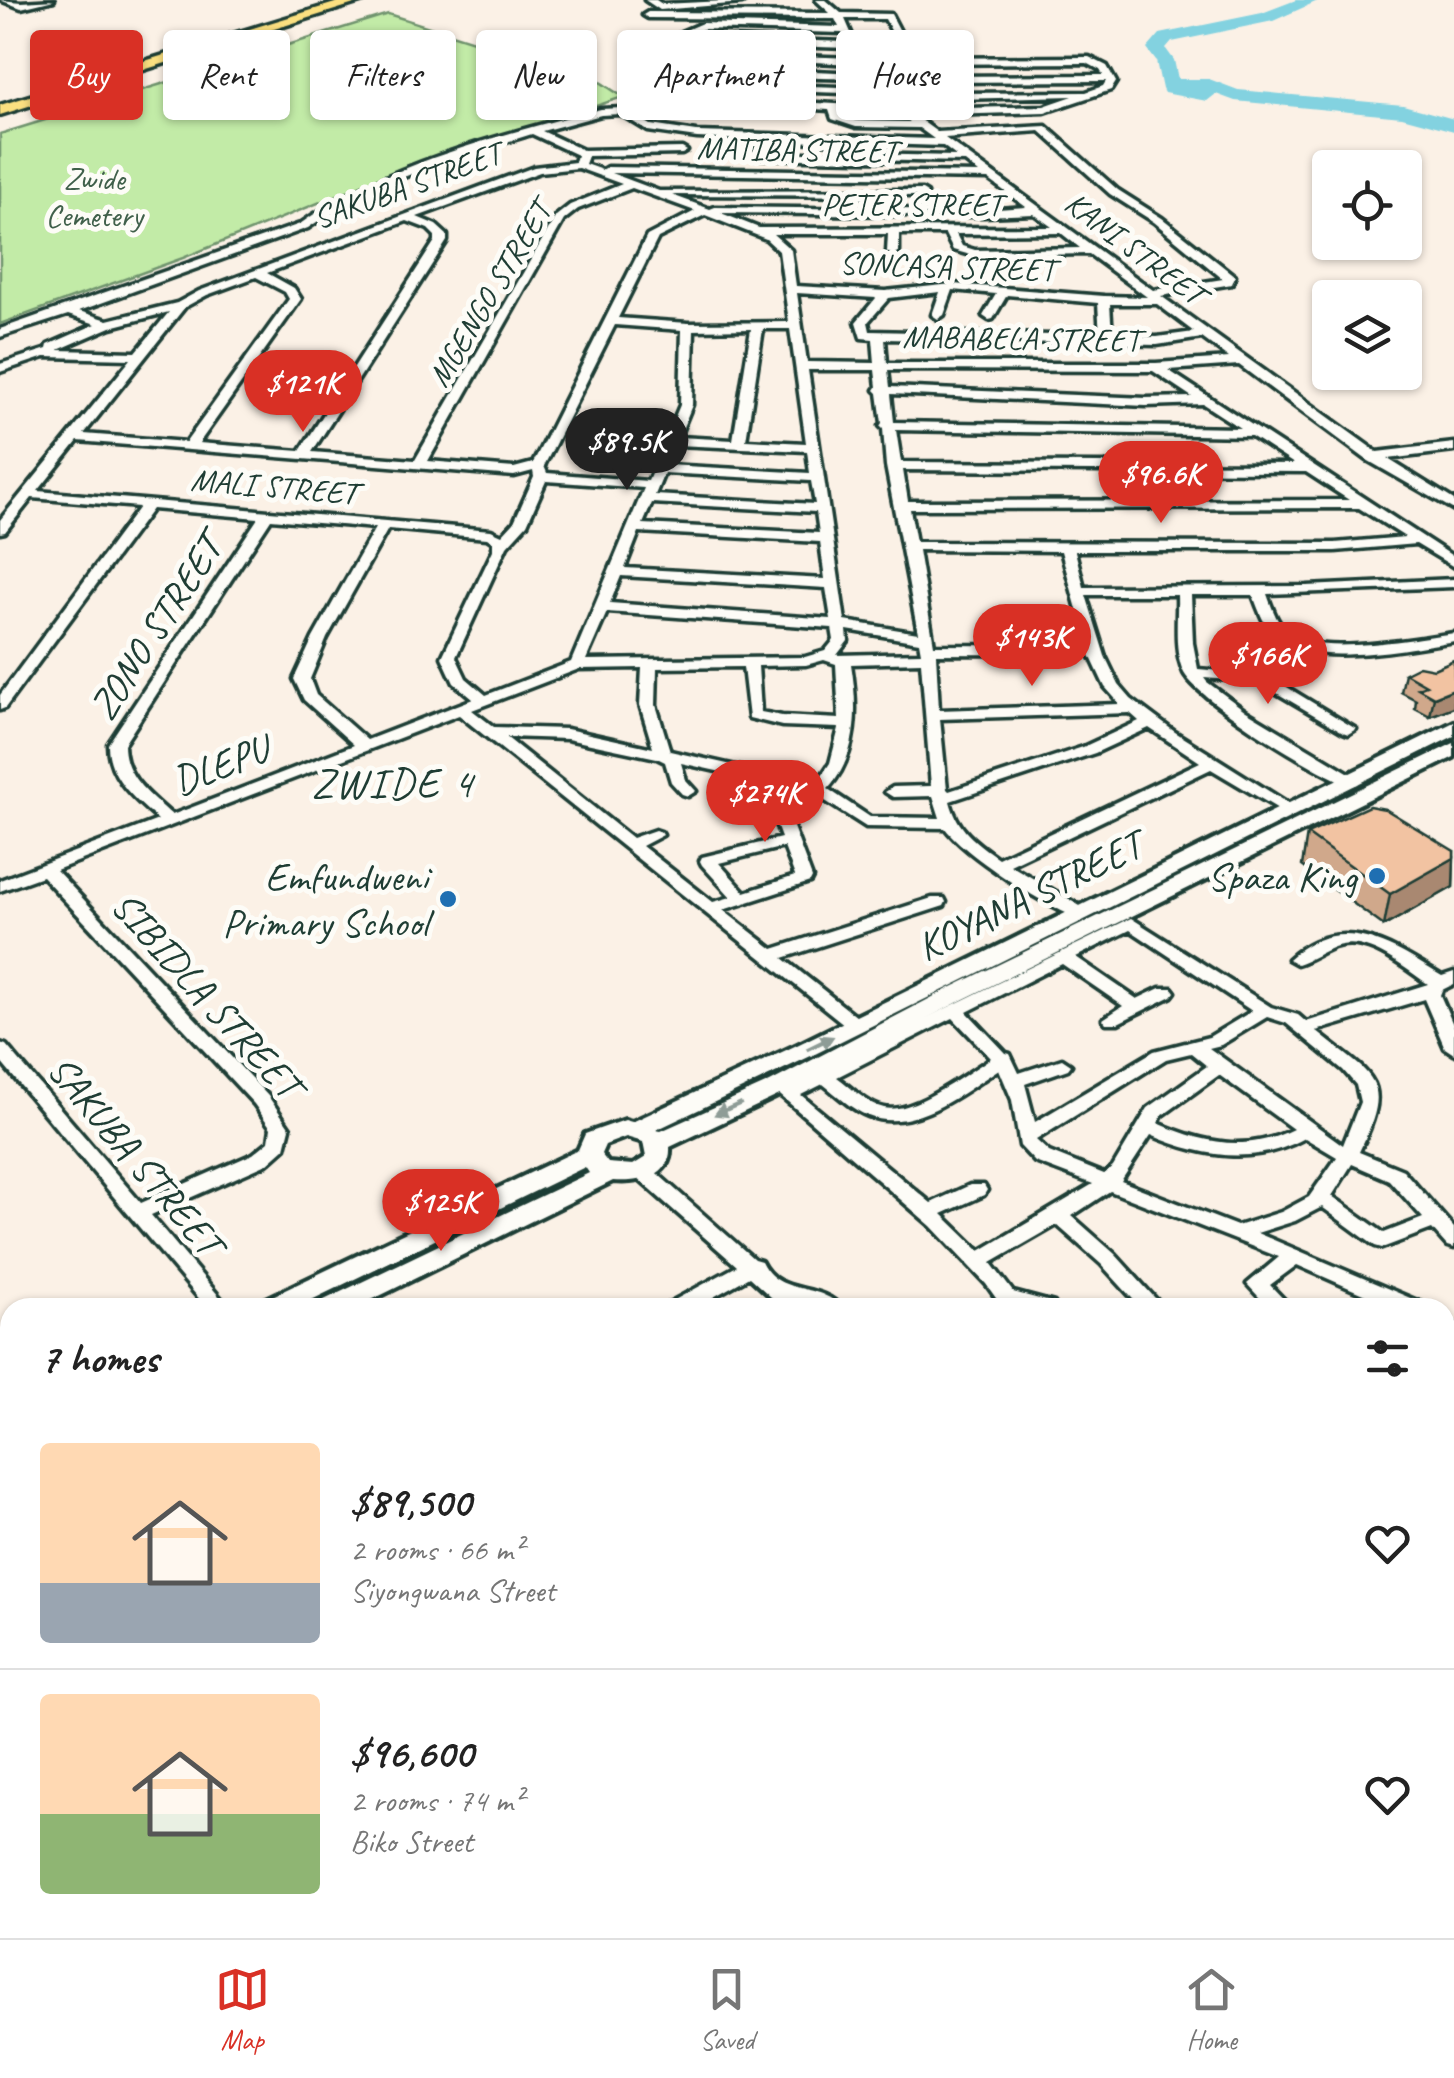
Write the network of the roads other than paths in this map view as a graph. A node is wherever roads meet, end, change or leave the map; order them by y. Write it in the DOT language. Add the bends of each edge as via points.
graph roads {
  1 [pos="4,0"];
  2 [pos="49,0"];
  3 [pos="318,0"];
  4 [pos="360,0"];
  5 [pos="650,0"];
  6 [pos="742,0"];
  7 [pos="821,0"];
  8 [pos="648,16"];
  9 [pos="839,16"];
  10 [pos="688,30"];
  11 [pos="846,30"];
  12 [pos="895,30"];
  13 [pos="974,61"];
  14 [pos="1110,78"];
  15 [pos="974,79"];
  16 [pos="1092,93"];
  17 [pos="974,95"];
  18 [pos="0,96"];
  19 [pos="816,107"];
  20 [pos="832,107"];
  21 [pos="836,107"];
  22 [pos="974,109"];
  23 [pos="0,110"];
  24 [pos="915,120"];
  25 [pos="922,125"];
  26 [pos="535,132"];
  27 [pos="676,132"];
  28 [pos="751,138"];
  29 [pos="815,139"];
  30 [pos="943,139"];
  31 [pos="682,151"];
  32 [pos="817,157"];
  33 [pos="581,159"];
  34 [pos="970,159"];
  35 [pos="681,171"];
  36 [pos="601,172"];
  37 [pos="824,174"];
  38 [pos="915,176"];
  39 [pos="992,176"];
  40 [pos="633,184"];
  41 [pos="830,192"];
  42 [pos="659,193"];
  43 [pos="922,193"];
  44 [pos="1039,210"];
  45 [pos="705,211"];
  46 [pos="828,211"];
  47 [pos="934,212"];
  48 [pos="406,217"];
  49 [pos="304,226"];
  50 [pos="1065,230"];
  51 [pos="759,231"];
  52 [pos="894,231"];
  53 [pos="950,232"];
  54 [pos="340,242"];
  55 [pos="1092,251"];
  56 [pos="893,252"];
  57 [pos="256,273"];
  58 [pos="948,287"];
  59 [pos="791,289"];
  60 [pos="1004,290"];
  61 [pos="886,295"];
  62 [pos="1066,296"];
  63 [pos="1156,297"];
  64 [pos="1104,300"];
  65 [pos="181,304"];
  66 [pos="68,311"];
  67 [pos="1056,312"];
  68 [pos="938,315"];
  69 [pos="988,316"];
  70 [pos="613,321"];
  71 [pos="106,324"];
  72 [pos="795,325"];
  73 [pos="688,327"];
  74 [pos="757,327"];
  75 [pos="0,333"];
  76 [pos="1204,334"];
  77 [pos="875,337"];
  78 [pos="1106,340"];
  79 [pos="44,353"];
  80 [pos="137,356"];
  81 [pos="1238,361"];
  82 [pos="880,364"];
  83 [pos="802,366"];
  84 [pos="1156,367"];
  85 [pos="0,368"];
  86 [pos="881,390"];
  87 [pos="1202,400"];
  88 [pos="886,426"];
  89 [pos="1250,432"];
  90 [pos="74,436"];
  91 [pos="672,440"];
  92 [pos="739,443"];
  93 [pos="190,446"];
  94 [pos="814,447"];
  95 [pos="1454,447"];
  96 [pos="304,456"];
  97 [pos="1372,457"];
  98 [pos="419,465"];
  99 [pos="893,466"];
  100 [pos="1305,468"];
  101 [pos="660,469"];
  102 [pos="540,472"];
  103 [pos="820,476"];
  104 [pos="651,492"];
  105 [pos="30,494"];
  106 [pos="149,503"];
  107 [pos="1359,504"];
  108 [pos="901,505"];
  109 [pos="1454,506"];
  110 [pos="823,508"];
  111 [pos="268,513"];
  112 [pos="385,523"];
  113 [pos="635,528"];
  114 [pos="0,529"];
  115 [pos="827,538"];
  116 [pos="1414,540"];
  117 [pos="910,546"];
  118 [pos="500,547"];
  119 [pos="1067,548"];
  120 [pos="1454,564"];
  121 [pos="618,572"];
  122 [pos="1454,582"];
  123 [pos="833,584"];
  124 [pos="1184,589"];
  125 [pos="1258,590"];
  126 [pos="1080,591"];
  127 [pos="604,607"];
  128 [pos="841,628"];
  129 [pos="1451,639"];
  130 [pos="927,649"];
  131 [pos="1097,650"];
  132 [pos="843,660"];
  133 [pos="806,661"];
  134 [pos="750,663"];
  135 [pos="577,664"];
  136 [pos="650,665"];
  137 [pos="1192,673"];
  138 [pos="484,700"];
  139 [pos="0,705"];
  140 [pos="1133,708"];
  141 [pos="461,709"];
  142 [pos="1111,709"];
  143 [pos="932,715"];
  144 [pos="1151,721"];
  145 [pos="845,724"];
  146 [pos="1454,728"];
  147 [pos="1348,729"];
  148 [pos="490,732"];
  149 [pos="1120,734"];
  150 [pos="364,746"];
  151 [pos="1454,749"];
  152 [pos="668,758"];
  153 [pos="1214,762"];
  154 [pos="819,790"];
  155 [pos="688,791"];
  156 [pos="893,792"];
  157 [pos="942,795"];
  158 [pos="1355,798"];
  159 [pos="1291,810"];
  160 [pos="168,820"];
  161 [pos="949,823"];
  162 [pos="655,835"];
  163 [pos="788,841"];
  164 [pos="629,844"];
  165 [pos="999,864"];
  166 [pos="45,869"];
  167 [pos="0,886"];
  168 [pos="742,899"];
  169 [pos="938,902"];
  170 [pos="710,909"];
  171 [pos="1080,914"];
  172 [pos="770,956"];
  173 [pos="1064,957"];
  174 [pos="1297,959"];
  175 [pos="1442,984"];
  176 [pos="1166,992"];
  177 [pos="1136,1008"];
  178 [pos="955,1010"];
  179 [pos="1265,1011"];
  180 [pos="1112,1019"];
  181 [pos="856,1025"];
  182 [pos="1303,1029"];
  183 [pos="1197,1048"];
  184 [pos="1454,1048"];
  185 [pos="0,1049"];
  186 [pos="1004,1058"];
  187 [pos="1062,1065"];
  188 [pos="1219,1066"];
  189 [pos="823,1076"];
  190 [pos="1016,1081"];
  191 [pos="783,1090"];
  192 [pos="1147,1126"];
  193 [pos="1304,1131"];
  194 [pos="647,1136"];
  195 [pos="1026,1136"];
  196 [pos="589,1155"];
  197 [pos="1346,1155"];
  198 [pos="644,1172"];
  199 [pos="608,1174"];
  200 [pos="1105,1184"];
  201 [pos="976,1190"];
  202 [pos="1321,1197"];
  203 [pos="139,1212"];
  204 [pos="927,1213"];
  205 [pos="1059,1215"];
  206 [pos="1437,1220"];
  207 [pos="1236,1233"];
  208 [pos="1454,1240"];
  209 [pos="1295,1256"];
  210 [pos="977,1262"];
  211 [pos="754,1266"];
  212 [pos="211,1298"];
  213 [pos="292,1298"];
  214 [pos="352,1298"];
  215 [pos="695,1298"];
  216 [pos="787,1298"];
  217 [pos="1007,1298"];
  218 [pos="1145,1298"];
  219 [pos="1271,1298"];
  220 [pos="1392,1298"];
  1 -- 2 [label="street"];
  3 -- 18 [label="main road"];
  4 -- 23 [label="main road"];
  5 -- 6 [label="street" via="657,7"];
  7 -- 9 [label="street, KANI STREET"];
  8 -- 9 [label="street"];
  9 -- 11 [label="street, KANI STREET"];
  9 -- 12 [label="street" via="888,16"];
  10 -- 11 [label="street"];
  13 -- 14 [label="street" via="1089,60"];
  14 -- 15 [label="street"];
  14 -- 16 [label="street" via="1110,86"];
  16 -- 17 [label="street"];
  16 -- 22 [label="street" via="1045,109"];
  19 -- 20 [label="street"];
  20 -- 21 [label="street"];
  20 -- 25 [label="street" via="850,123"];
  24 -- 25 [label="street, KANI STREET"];
  25 -- 30 [label="street, KANI STREET"];
  26 -- 27 [label="street" via="622,111 648,128"];
  26 -- 33 [label="street"];
  26 -- 49 [label="street" via="332,205"];
  27 -- 28 [label="street"];
  27 -- 31 [label="street"];
  28 -- 29 [label="street"];
  28 -- 32 [label="street" via="748,154"];
  29 -- 30 [label="street"];
  29 -- 32 [label="street"];
  30 -- 34 [label="street, KANI STREET"];
  30 -- 63 [label="street, SONCASA STREET" via="1042,128 1114,192 1229,276 1228,282"];
  31 -- 33 [label="street" via="601,150"];
  31 -- 35 [label="street"];
  32 -- 34 [label="street"];
  32 -- 37 [label="street"];
  33 -- 36 [label="street, SAKUBA STREET"];
  33 -- 48 [label="street, SAKUBA STREET"];
  34 -- 39 [label="street, KANI STREET"];
  35 -- 36 [label="street, MATIBA STREET"];
  35 -- 37 [label="street, MATIBA STREET"];
  36 -- 40 [label="street, SAKUBA STREET"];
  37 -- 38 [label="street, MATIBA STREET"];
  37 -- 41 [label="street"];
  38 -- 39 [label="street, MATIBA STREET"];
  38 -- 43 [label="street"];
  39 -- 44 [label="street, KANI STREET"];
  40 -- 42 [label="street, SAKUBA STREET"];
  40 -- 98 [label="street, MGENGO STREET" via="560,218"];
  41 -- 42 [label="street"];
  41 -- 43 [label="street"];
  41 -- 46 [label="street"];
  42 -- 45 [label="street, SAKUBA STREET"];
  43 -- 47 [label="street"];
  44 -- 47 [label="street"];
  44 -- 50 [label="street, KANI STREET"];
  45 -- 46 [label="street"];
  45 -- 51 [label="street, SAKUBA STREET"];
  45 -- 70 [label="street" via="653,236"];
  46 -- 47 [label="street"];
  48 -- 54 [label="street, SAKUBA STREET"];
  48 -- 96 [label="street" via="432,227 441,241"];
  49 -- 54 [label="street"];
  49 -- 66 [label="street"];
  50 -- 53 [label="street, PETER STREET"];
  50 -- 55 [label="street, KANI STREET"];
  51 -- 52 [label="street, PETER STREET"];
  51 -- 59 [label="street" via="785,250"];
  52 -- 53 [label="street, PETER STREET"];
  52 -- 56 [label="street"];
  53 -- 55 [label="street" via="957,248 974,253"];
  54 -- 57 [label="street, SAKUBA STREET"];
  55 -- 63 [label="street, KANI STREET"];
  57 -- 65 [label="street, SAKUBA STREET"];
  57 -- 93 [label="street" via="290,290 294,299"];
  58 -- 60 [label="street, SONCASA STREET"];
  58 -- 61 [label="street, SONCASA STREET"];
  58 -- 68 [label="street"];
  59 -- 61 [label="street, SONCASA STREET"];
  59 -- 72 [label="street"];
  60 -- 62 [label="street, SONCASA STREET"];
  60 -- 69 [label="street"];
  61 -- 77 [label="street" via="862,322 863,332"];
  62 -- 64 [label="street, SONCASA STREET"];
  62 -- 67 [label="street"];
  63 -- 64 [label="street, SONCASA STREET"];
  63 -- 76 [label="street, KANI STREET"];
  64 -- 78 [label="street"];
  65 -- 71 [label="street"];
  65 -- 80 [label="street, SAKUBA STREET"];
  66 -- 71 [label="street"];
  66 -- 75 [label="street"];
  70 -- 73 [label="street"];
  70 -- 102 [label="street"];
  71 -- 79 [label="street"];
  72 -- 74 [label="street"];
  72 -- 83 [label="street"];
  73 -- 74 [label="street"];
  73 -- 91 [label="street" via="686,405"];
  74 -- 92 [label="street"];
  76 -- 78 [label="street"];
  76 -- 81 [label="street, KANI STREET"];
  77 -- 78 [label="street"];
  77 -- 82 [label="street"];
  79 -- 80 [label="street"];
  79 -- 85 [label="street"];
  80 -- 90 [label="street, SAKUBA STREET"];
  81 -- 84 [label="street, MABABELA STREET"];
  81 -- 97 [label="street, KANI STREET"];
  82 -- 83 [label="street, MABABELA STREET"];
  82 -- 84 [label="street, MABABELA STREET"];
  82 -- 86 [label="street"];
  83 -- 94 [label="street"];
  84 -- 87 [label="street"];
  86 -- 87 [label="street"];
  86 -- 88 [label="street"];
  87 -- 89 [label="street"];
  88 -- 89 [label="street"];
  88 -- 99 [label="street"];
  89 -- 100 [label="street"];
  90 -- 93 [label="street"];
  90 -- 105 [label="street, SAKUBA STREET"];
  91 -- 92 [label="street"];
  91 -- 101 [label="street"];
  92 -- 94 [label="street"];
  93 -- 96 [label="street"];
  94 -- 103 [label="street"];
  95 -- 97 [label="street"];
  96 -- 98 [label="street"];
  97 -- 109 [label="street, KANI STREET"];
  98 -- 102 [label="street"];
  99 -- 100 [label="street"];
  99 -- 108 [label="street"];
  100 -- 107 [label="street"];
  101 -- 103 [label="street"];
  101 -- 104 [label="street"];
  102 -- 104 [label="street"];
  102 -- 118 [label="street" via="520,524"];
  103 -- 110 [label="street"];
  104 -- 110 [label="street"];
  104 -- 113 [label="street"];
  105 -- 106 [label="street, MALI STREET"];
  105 -- 114 [label="street, SAKUBA STREET"];
  106 -- 111 [label="street, MALI STREET"];
  106 -- 139 [label="street"];
  107 -- 108 [label="street"];
  107 -- 116 [label="street"];
  108 -- 117 [label="street"];
  110 -- 115 [label="street"];
  111 -- 112 [label="street, MALI STREET"];
  111 -- 160 [label="street, ZONO STREET" via="116,744 120,772"];
  112 -- 118 [label="street, MALI STREET" via="486,532"];
  112 -- 150 [label="street" via="302,679 309,697"];
  113 -- 115 [label="street"];
  113 -- 121 [label="street"];
  115 -- 123 [label="street"];
  116 -- 119 [label="street" via="1335,547"];
  116 -- 120 [label="street"];
  117 -- 119 [label="street"];
  117 -- 130 [label="street"];
  118 -- 138 [label="street" via="448,657 460,680"];
  119 -- 126 [label="street"];
  121 -- 123 [label="street"];
  121 -- 127 [label="street"];
  122 -- 125 [label="street"];
  123 -- 128 [label="street"];
  124 -- 125 [label="street"];
  124 -- 126 [label="street"];
  124 -- 137 [label="street"];
  125 -- 129 [label="street" via="1292,644 1343,648"];
  126 -- 131 [label="street"];
  127 -- 128 [label="street"];
  127 -- 135 [label="street"];
  128 -- 130 [label="street"];
  128 -- 133 [label="street" via="835,650"];
  130 -- 131 [label="street"];
  130 -- 132 [label="street"];
  130 -- 143 [label="street"];
  131 -- 140 [label="street" via="1112,686"];
  132 -- 133 [label="street"];
  132 -- 145 [label="street"];
  133 -- 134 [label="street"];
  134 -- 136 [label="street"];
  134 -- 145 [label="street" via="754,715"];
  135 -- 136 [label="street"];
  135 -- 138 [label="street, DLEPU"];
  136 -- 152 [label="street" via="648,705"];
  137 -- 147 [label="street" via="1262,678"];
  137 -- 158 [label="street"];
  138 -- 141 [label="street, DLEPU"];
  140 -- 142 [label="street"];
  140 -- 144 [label="street"];
  141 -- 148 [label="street"];
  141 -- 150 [label="street, DLEPU"];
  142 -- 143 [label="street"];
  142 -- 149 [label="street"];
  143 -- 157 [label="street"];
  144 -- 149 [label="street"];
  144 -- 153 [label="street"];
  145 -- 154 [label="street" via="835,772"];
  146 -- 158 [label="main road, KOYANA STREET"];
  148 -- 152 [label="street" via="567,734"];
  148 -- 164 [label="street"];
  149 -- 157 [label="street" via="1073,756"];
  150 -- 160 [label="street, DLEPU"];
  151 -- 158 [label="main road, KOYANA STREET"];
  152 -- 154 [label="street"];
  152 -- 155 [label="street"];
  153 -- 159 [label="street"];
  153 -- 165 [label="street"];
  154 -- 161 [label="street" via="866,822"];
  154 -- 163 [label="street" via="785,812"];
  156 -- 157 [label="street"];
  157 -- 161 [label="street"];
  158 -- 159 [label="main road, KOYANA STREET"];
  158 -- 191 [label="main road, KOYANA STREET" via="956,994"];
  159 -- 171 [label="main road, KOYANA STREET"];
  160 -- 166 [label="street, DLEPU"];
  161 -- 165 [label="street"];
  162 -- 164 [label="street"];
  163 -- 168 [label="street" via="802,881"];
  163 -- 168 [label="street" via="704,856"];
  164 -- 170 [label="street"];
  165 -- 171 [label="street"];
  166 -- 167 [label="street, DLEPU"];
  166 -- 203 [label="street, SIBIDLA STREET" via="281,1128 278,1144 260,1159"];
  168 -- 170 [label="street"];
  169 -- 172 [label="street"];
  170 -- 172 [label="street"];
  171 -- 181 [label="main road, KOYANA STREET"];
  172 -- 181 [label="street"];
  173 -- 177 [label="street"];
  173 -- 178 [label="street"];
  173 -- 179 [label="street" via="1134,924"];
  174 -- 175 [label="street" via="1355,939"];
  175 -- 182 [label="street"];
  175 -- 184 [label="street" via="1432,1000"];
  176 -- 177 [label="street"];
  177 -- 180 [label="street"];
  178 -- 186 [label="street"];
  178 -- 189 [label="street"];
  179 -- 182 [label="street"];
  179 -- 183 [label="street"];
  194 -- 181 [label="main road, KOYANA STREET, one-way"];
  182 -- 197 [label="street" via="1370,1094"];
  183 -- 188 [label="street"];
  183 -- 195 [label="street" via="1160,1056"];
  185 -- 203 [label="street, SAKUBA STREET"];
  186 -- 189 [label="street" via="894,1115 872,1110"];
  186 -- 190 [label="street"];
  187 -- 190 [label="street"];
  188 -- 192 [label="street"];
  188 -- 193 [label="street"];
  189 -- 191 [label="street"];
  190 -- 195 [label="street"];
  191 -- 194 [label="main road, KOYANA STREET, one-way"];
  191 -- 204 [label="street"];
  192 -- 193 [label="street" via="1196,1148 1227,1152 1272,1148"];
  192 -- 200 [label="street"];
  193 -- 197 [label="street"];
  194 -- 196 [label="main road, KOYANA STREET" via="602,1134"];
  194 -- 198 [label="main road" via="658,1158"];
  195 -- 200 [label="street" via="1042,1157"];
  196 -- 199 [label="main road"];
  196 -- 213 [label="main road, KOYANA STREET"];
  197 -- 202 [label="street"];
  197 -- 206 [label="street" via="1396,1175"];
  198 -- 199 [label="main road"];
  198 -- 211 [label="street"];
  199 -- 214 [label="main road"];
  200 -- 205 [label="street"];
  200 -- 207 [label="street"];
  201 -- 204 [label="street"];
  202 -- 206 [label="street" via="1382,1240"];
  202 -- 207 [label="street"];
  203 -- 212 [label="street, SAKUBA STREET"];
  204 -- 210 [label="street"];
  205 -- 210 [label="street"];
  205 -- 218 [label="street"];
  206 -- 208 [label="street"];
  207 -- 209 [label="street"];
  209 -- 219 [label="street" via="1256,1284"];
  209 -- 220 [label="street"];
  210 -- 217 [label="street"];
  211 -- 215 [label="street"];
  211 -- 216 [label="street"];
}
